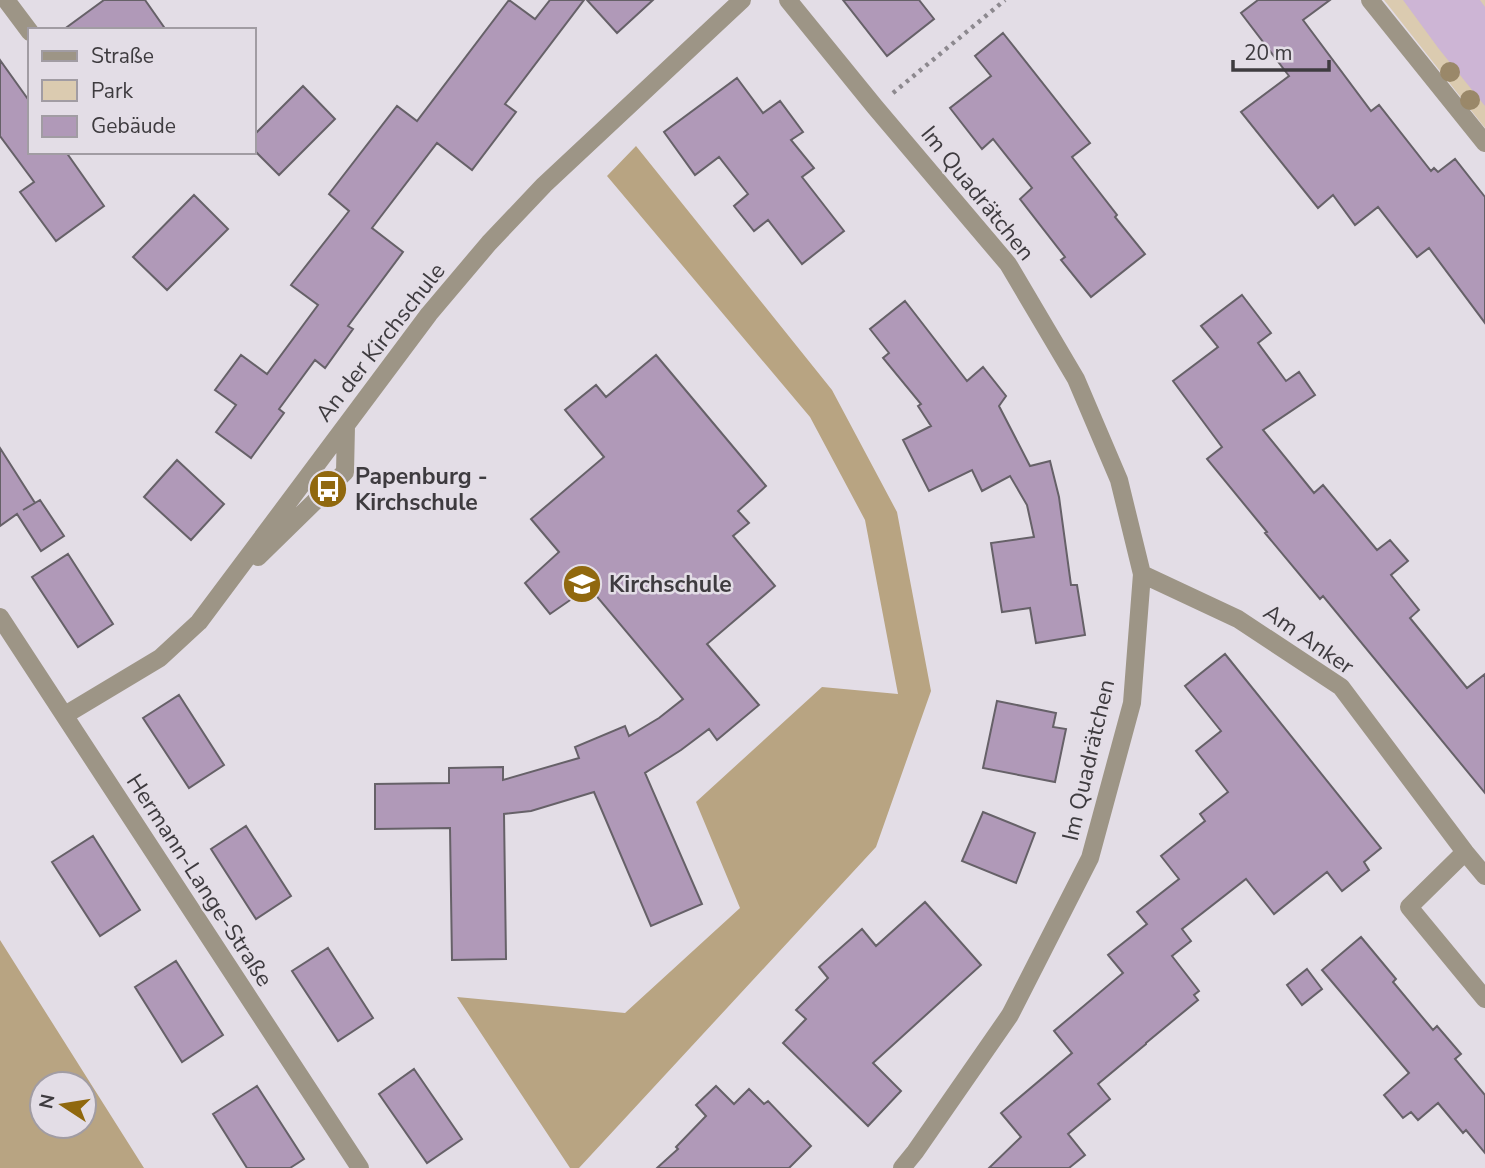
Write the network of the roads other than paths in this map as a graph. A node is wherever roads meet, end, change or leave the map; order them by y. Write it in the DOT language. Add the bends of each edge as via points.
graph roads {
  1 [pos="6,0"];
  2 [pos="742,0"];
  3 [pos="788,0"];
  4 [pos="1370,0"];
  5 [pos="28,29"];
  6 [pos="1485,143"];
  7 [pos="346,426"];
  8 [pos="1142,574"];
  9 [pos="216,598"];
  10 [pos="0,617"];
  11 [pos="65,715"];
  12 [pos="1465,852"];
  13 [pos="1485,876"];
  14 [pos="1485,999"];
  15 [pos="360,1168"];
  16 [pos="902,1168"];
  1 -- 5 [label="street"];
  2 -- 7 [label="street, An der Kirchschule" via="544,185 489,243 429,314"];
  3 -- 8 [label="street, Im Quadrätchen" via="1008,264 1076,379 1119,480"];
  4 -- 6 [label="street"];
  7 -- 9 [label="street, An der Kirchschule"];
  7 -- 9 [label="street" via="345,472"];
  8 -- 12 [label="street, Am Anker" via="1238,619 1341,687"];
  8 -- 16 [label="street, Im Quadrätchen" via="1132,703 1090,858 1010,1015"];
  9 -- 11 [label="street, An der Kirchschule" via="199,622 160,658"];
  10 -- 11 [label="street, Hermann-Lange-Straße"];
  11 -- 15 [label="street, Hermann-Lange-Straße"];
  12 -- 13 [label="street, Am Anker"];
  12 -- 14 [label="street" via="1409,907"];
}
